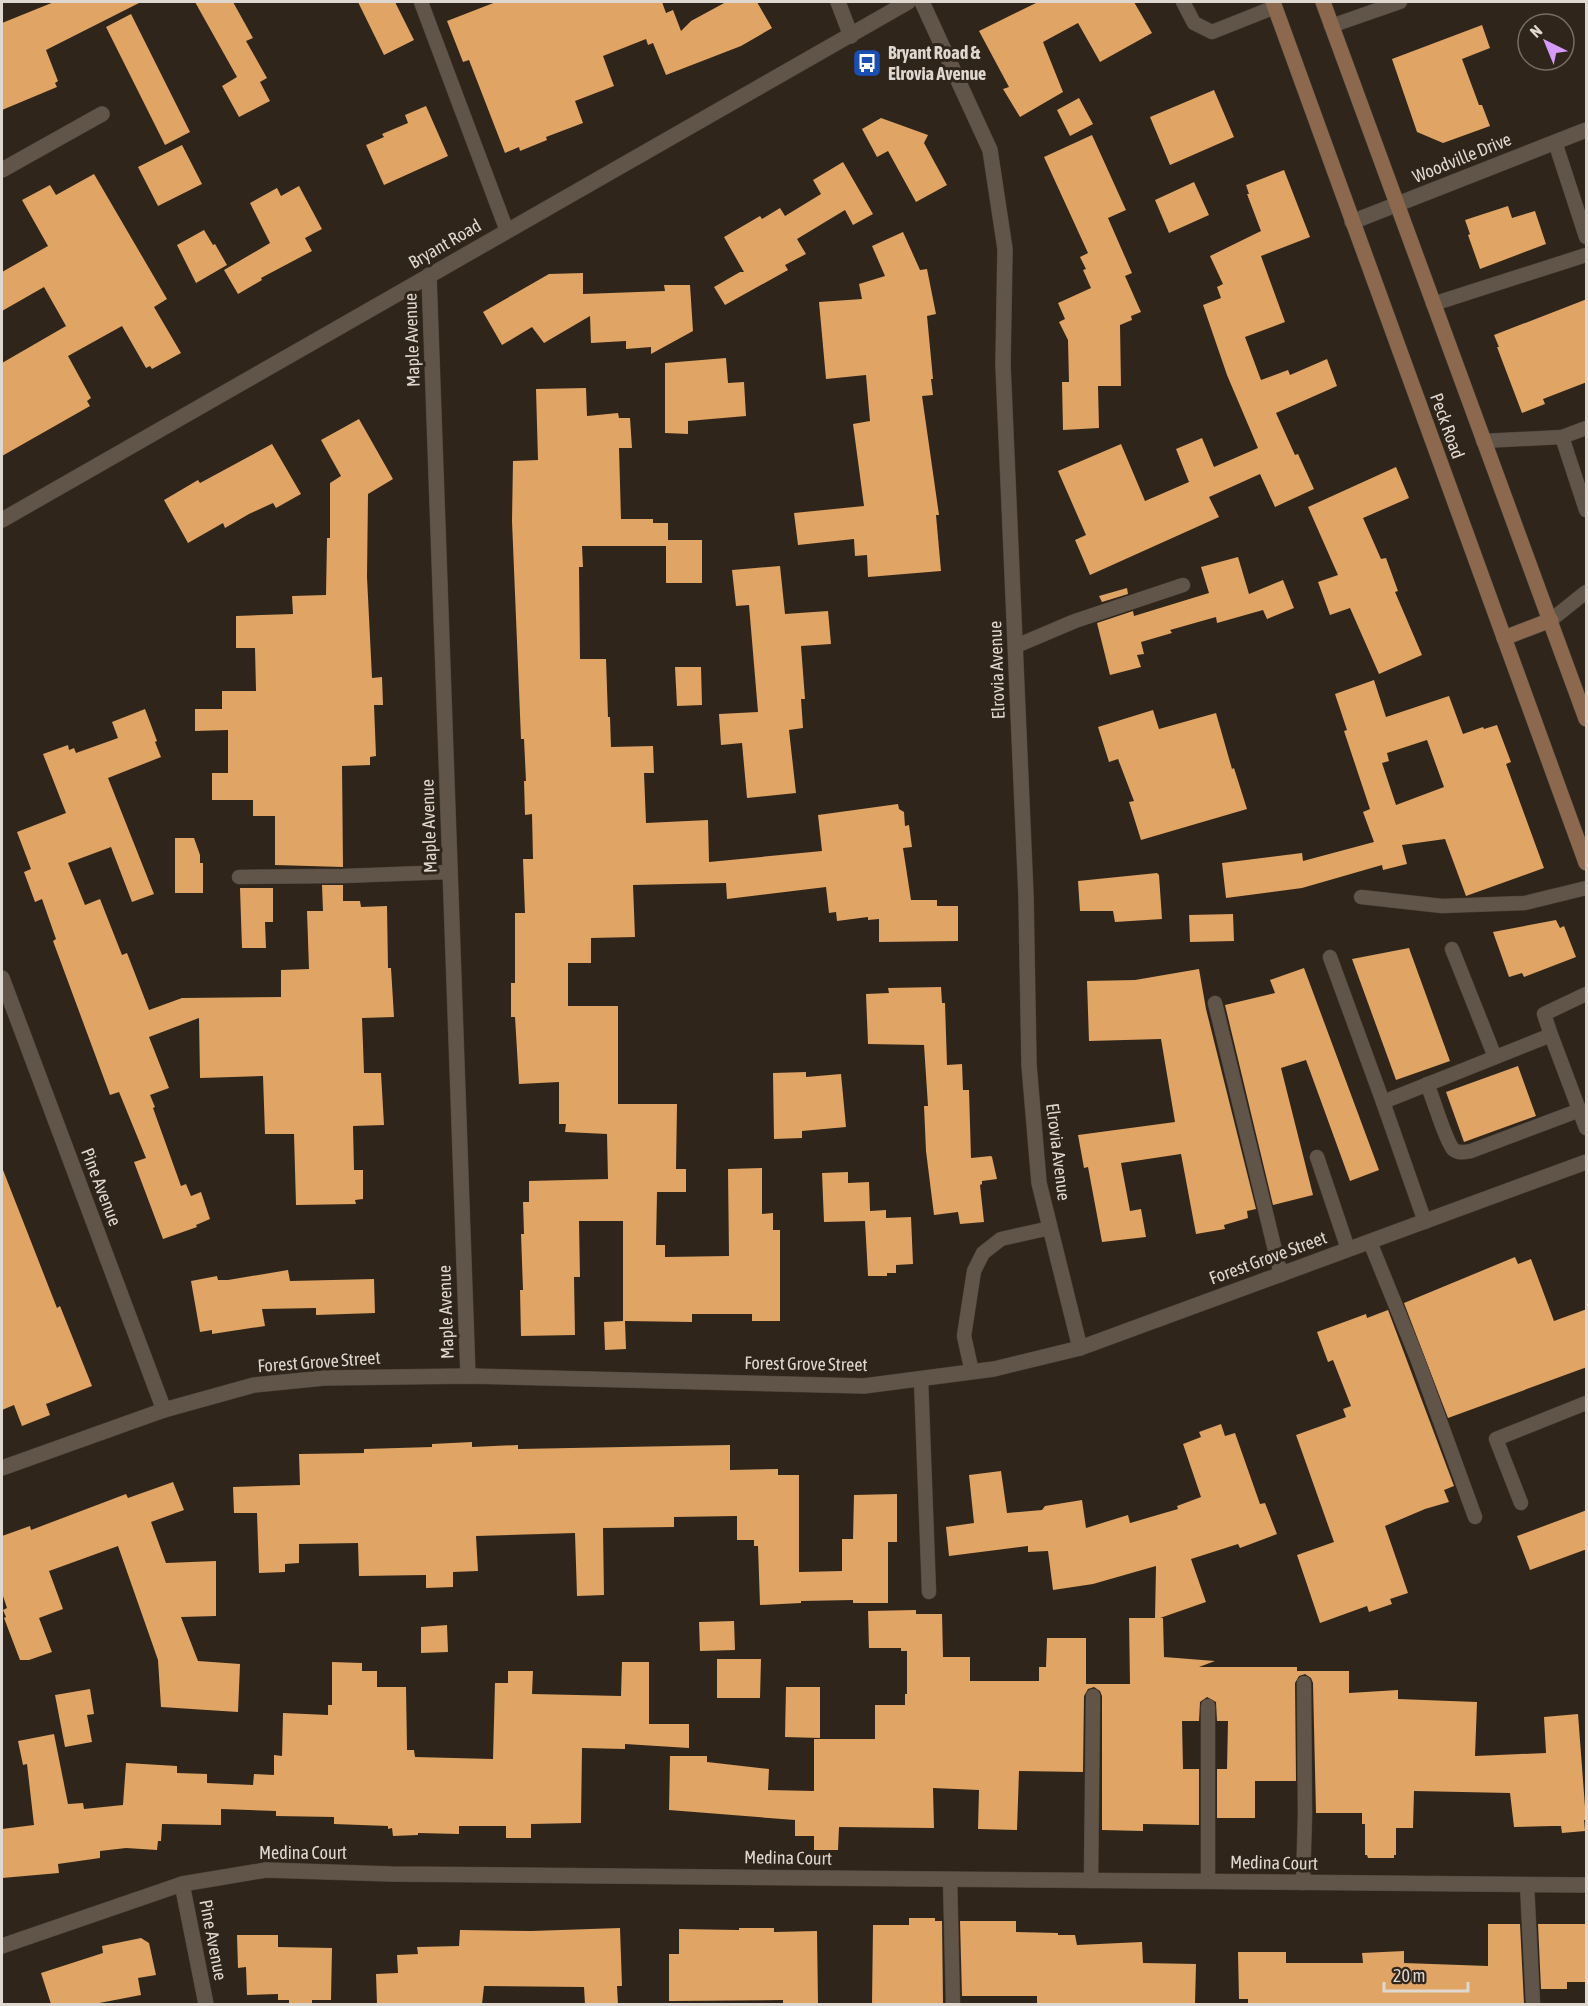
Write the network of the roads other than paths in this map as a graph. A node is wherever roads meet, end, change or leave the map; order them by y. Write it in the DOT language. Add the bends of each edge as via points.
graph roads {
  1 [pos="421,2"];
  2 [pos="838,2"];
  3 [pos="908,2"];
  4 [pos="922,2"];
  5 [pos="1183,2"];
  6 [pos="1323,2"];
  7 [pos="1400,2"];
  8 [pos="1274,4"];
  9 [pos="1331,26"];
  10 [pos="851,36"];
  11 [pos="102,114"];
  12 [pos="1587,130"];
  13 [pos="1555,142"];
  14 [pos="2,170"];
  15 [pos="1397,206"];
  16 [pos="1352,222"];
  17 [pos="507,231"];
  18 [pos="1587,237"];
  19 [pos="1587,255"];
  20 [pos="429,275"];
  21 [pos="1432,304"];
  22 [pos="1587,428"];
  23 [pos="1562,437"];
  24 [pos="1483,441"];
  25 [pos="1587,510"];
  26 [pos="2,520"];
  27 [pos="1183,585"];
  28 [pos="1587,592"];
  29 [pos="1551,620"];
  30 [pos="1504,638"];
  31 [pos="1016,646"];
  32 [pos="1587,719"];
  33 [pos="1587,863"];
  34 [pos="450,872"];
  35 [pos="239,877"];
  36 [pos="1587,888"];
  37 [pos="1361,897"];
  38 [pos="1452,949"];
  39 [pos="1330,957"];
  40 [pos="2,978"];
  41 [pos="1587,994"];
  42 [pos="1215,1003"];
  43 [pos="1551,1035"];
  44 [pos="1494,1057"];
  45 [pos="1427,1084"];
  46 [pos="1383,1102"];
  47 [pos="1580,1110"];
  48 [pos="1587,1128"];
  49 [pos="1317,1158"];
  50 [pos="1587,1162"];
  51 [pos="1425,1222"];
  52 [pos="1050,1227"];
  53 [pos="1370,1242"];
  54 [pos="1348,1250"];
  55 [pos="1281,1275"];
  56 [pos="1080,1348"];
  57 [pos="972,1372"];
  58 [pos="468,1376"];
  59 [pos="921,1379"];
  60 [pos="1587,1403"];
  61 [pos="164,1410"];
  62 [pos="2,1468"];
  63 [pos="1521,1503"];
  64 [pos="1475,1517"];
  65 [pos="929,1592"];
  66 [pos="1304,1683"];
  67 [pos="1093,1696"];
  68 [pos="1208,1706"];
  69 [pos="950,1879"];
  70 [pos="1091,1881"];
  71 [pos="1208,1881"];
  72 [pos="1303,1882"];
  73 [pos="182,1884"];
  74 [pos="1527,1885"];
  75 [pos="1587,1885"];
  76 [pos="2,1946"];
  77 [pos="206,2004"];
  78 [pos="953,2004"];
  79 [pos="1533,2004"];
  1 -- 17 [label="lane"];
  2 -- 10 [label="street"];
  3 -- 10 [label="street, Bryant Road"];
  4 -- 31 [label="street, Elrovia Avenue" via="990,150 1005,249 1004,365"];
  5 -- 8 [label="lane" via="1194,23 1212,32"];
  6 -- 9 [label="main road, Peck Road"];
  7 -- 9 [label="lane"];
  8 -- 16 [label="main road, Peck Road"];
  9 -- 15 [label="main road, Peck Road"];
  10 -- 17 [label="street, Bryant Road"];
  11 -- 14 [label="street"];
  12 -- 13 [label="street, Woodville Drive"];
  13 -- 15 [label="street, Woodville Drive"];
  13 -- 18 [label="lane"];
  15 -- 16 [label="street, Woodville Drive"];
  15 -- 21 [label="main road, Peck Road"];
  16 -- 30 [label="main road, Peck Road"];
  17 -- 20 [label="street, Bryant Road"];
  19 -- 21 [label="lane"];
  20 -- 26 [label="street, Bryant Road"];
  20 -- 34 [label="street, Maple Avenue"];
  21 -- 24 [label="main road, Peck Road"];
  22 -- 23 [label="lane"];
  23 -- 24 [label="lane"];
  23 -- 25 [label="lane"];
  24 -- 29 [label="main road, Peck Road"];
  27 -- 31 [label="lane" via="1075,621"];
  28 -- 29 [label="lane"];
  29 -- 30 [label="main road"];
  29 -- 32 [label="main road, Peck Road"];
  30 -- 33 [label="main road, Peck Road"];
  31 -- 52 [label="street, Elrovia Avenue" via="1029,1065 1039,1183"];
  34 -- 35 [label="lane"];
  34 -- 58 [label="street, Maple Avenue"];
  36 -- 37 [label="lane" via="1525,903 1478,905 1442,906"];
  38 -- 44 [label="lane"];
  39 -- 46 [label="lane"];
  40 -- 61 [label="street, Pine Avenue"];
  41 -- 43 [label="lane" via="1544,1014"];
  42 -- 55 [label="lane"];
  43 -- 44 [label="lane"];
  43 -- 47 [label="lane"];
  44 -- 45 [label="lane"];
  45 -- 46 [label="lane"];
  45 -- 47 [label="lane" via="1447,1138 1460,1153"];
  46 -- 51 [label="lane"];
  47 -- 48 [label="lane"];
  49 -- 54 [label="lane"];
  50 -- 51 [label="street, Forest Grove Street"];
  51 -- 53 [label="street, Forest Grove Street"];
  52 -- 56 [label="street, Elrovia Avenue"];
  52 -- 57 [label="lane" via="1001,1239 983,1254 974,1271 964,1336"];
  53 -- 54 [label="street, Forest Grove Street"];
  53 -- 64 [label="lane"];
  54 -- 55 [label="street, Forest Grove Street"];
  55 -- 56 [label="street, Forest Grove Street"];
  56 -- 57 [label="street, Forest Grove Street"];
  57 -- 59 [label="street, Forest Grove Street"];
  58 -- 59 [label="street, Forest Grove Street" via="864,1386"];
  58 -- 61 [label="street, Forest Grove Street" via="324,1378 254,1385"];
  59 -- 65 [label="lane"];
  60 -- 63 [label="lane" via="1496,1439"];
  61 -- 62 [label="street, Forest Grove Street"];
  66 -- 72 [label="lane"];
  67 -- 70 [label="lane"];
  68 -- 71 [label="lane"];
  69 -- 70 [label="street, Medina Court"];
  69 -- 73 [label="street, Medina Court" via="266,1870"];
  69 -- 78 [label="lane"];
  70 -- 71 [label="street, Medina Court"];
  71 -- 72 [label="street, Medina Court"];
  72 -- 74 [label="street, Medina Court"];
  73 -- 76 [label="street, Medina Court"];
  73 -- 77 [label="street, Pine Avenue"];
  74 -- 75 [label="street, Medina Court"];
  74 -- 79 [label="lane"];
}
